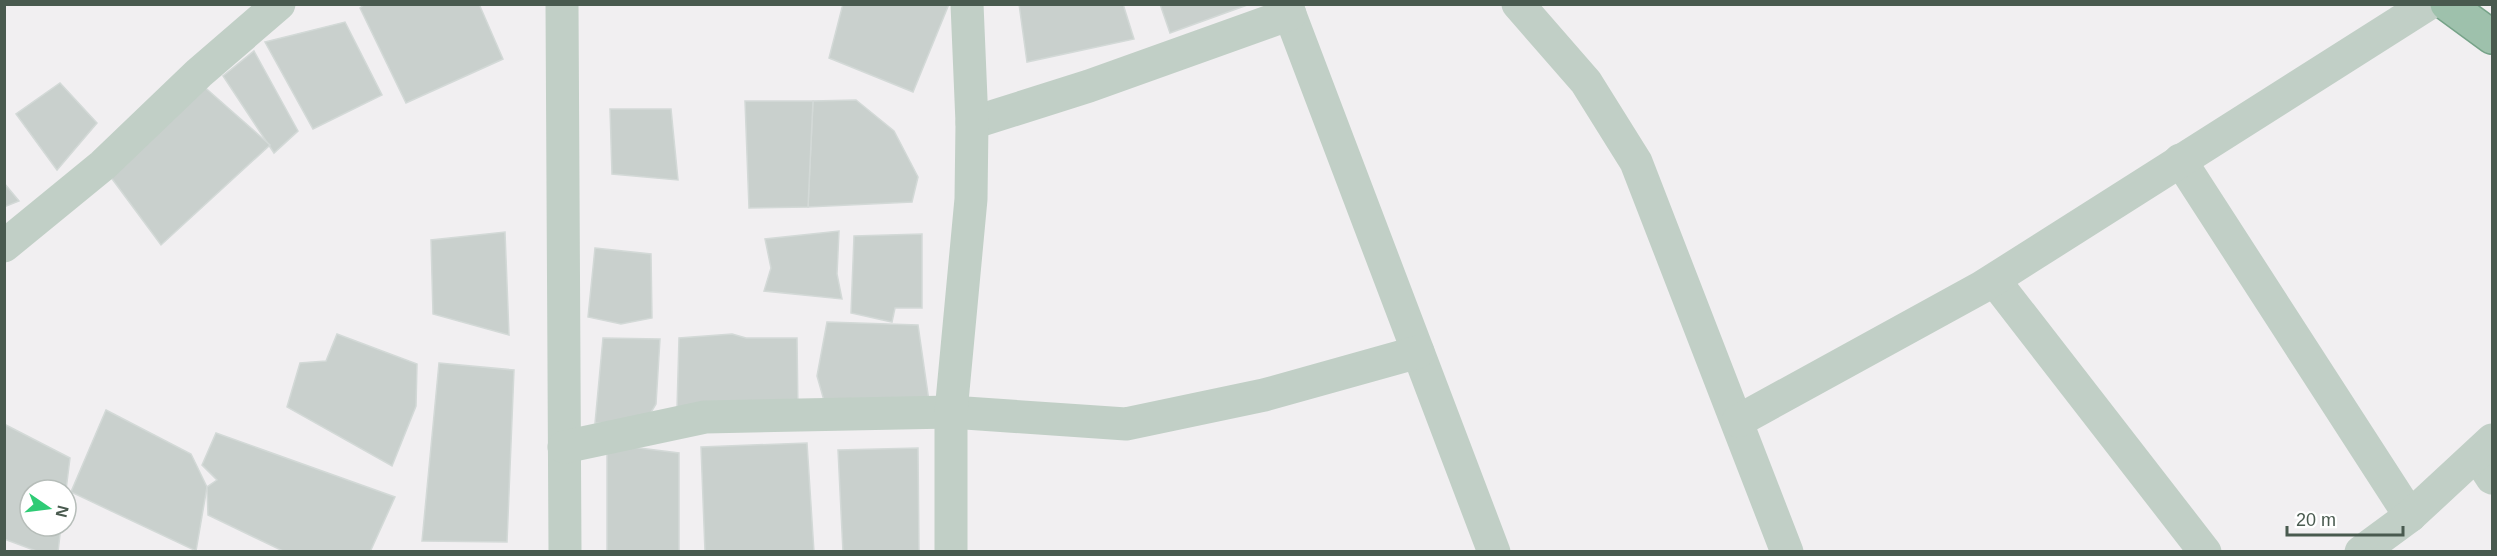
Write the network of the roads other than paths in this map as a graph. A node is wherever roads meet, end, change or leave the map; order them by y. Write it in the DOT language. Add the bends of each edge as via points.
graph roads {
  1 [pos="279,4"];
  2 [pos="562,4"];
  3 [pos="967,4"];
  4 [pos="1518,4"];
  5 [pos="2428,4"];
  6 [pos="2447,4"];
  7 [pos="1288,9"];
  8 [pos="2493,37"];
  9 [pos="972,123"];
  10 [pos="2180,160"];
  11 [pos="4,246"];
  12 [pos="1994,280"];
  13 [pos="1418,352"];
  14 [pos="951,412"];
  15 [pos="1738,421"];
  16 [pos="564,447"];
  17 [pos="2487,457"];
  18 [pos="2410,516"];
  19 [pos="565,552"];
  20 [pos="951,552"];
  21 [pos="1494,552"];
  22 [pos="1787,552"];
  23 [pos="2205,552"];
  24 [pos="2361,552"];
  1 -- 11 [label="street" via="199,73 103,165"];
  2 -- 16 [label="street"];
  3 -- 9 [label="street"];
  4 -- 15 [label="street" via="1586,82 1636,162"];
  5 -- 10 [label="street"];
  6 -- 8 [label="highway"];
  7 -- 9 [label="street" via="1089,86"];
  7 -- 13 [label="street"];
  9 -- 14 [label="street" via="971,199"];
  10 -- 12 [label="street"];
  10 -- 18 [label="street"];
  12 -- 15 [label="street"];
  12 -- 23 [label="street"];
  13 -- 14 [label="street" via="1264,395 1126,424"];
  13 -- 21 [label="street"];
  14 -- 16 [label="street" via="705,417"];
  14 -- 20 [label="street"];
  15 -- 22 [label="street"];
  16 -- 19 [label="street"];
  17 -- 18 [label="street"];
  18 -- 24 [label="street"];
}
